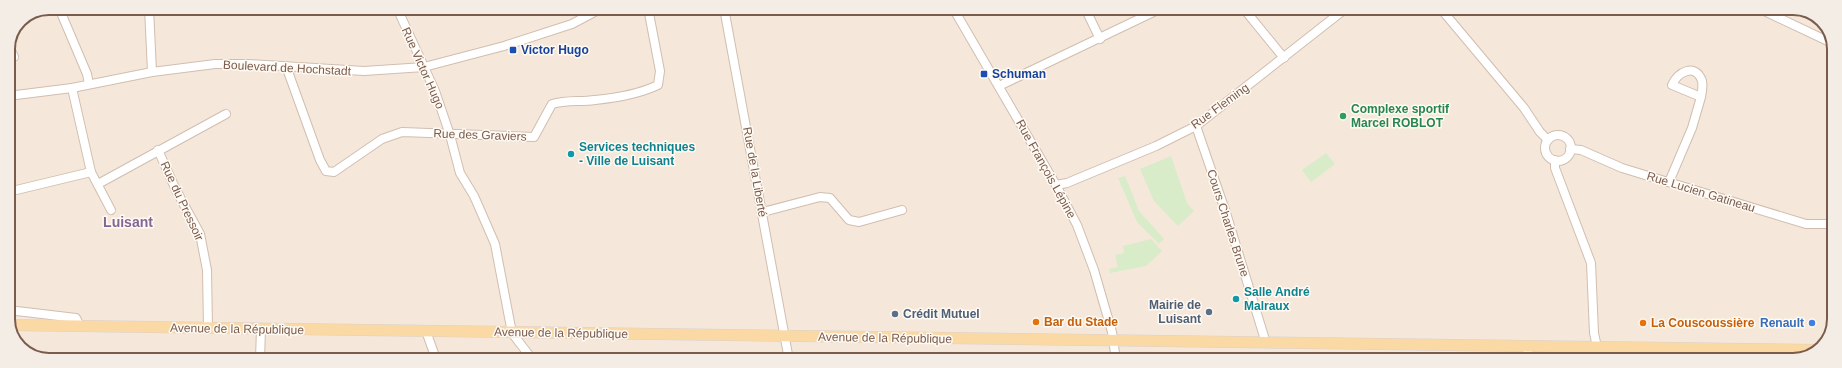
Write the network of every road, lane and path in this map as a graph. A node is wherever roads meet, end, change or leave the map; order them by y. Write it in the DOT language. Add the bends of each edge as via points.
graph roads {
  1 [pos="62,15"];
  2 [pos="149,15"];
  3 [pos="400,15"];
  4 [pos="589,15"];
  5 [pos="649,15"];
  6 [pos="725,15"];
  7 [pos="957,15"];
  8 [pos="1088,15"];
  9 [pos="1148,15"];
  10 [pos="1250,15"];
  11 [pos="1336,15"];
  12 [pos="1446,15"];
  13 [pos="1773,15"];
  14 [pos="1100,39"];
  15 [pos="1826,40"];
  16 [pos="1284,58"];
  17 [pos="286,66"];
  18 [pos="424,67"];
  19 [pos="152,72"];
  20 [pos="89,84"];
  21 [pos="999,86"];
  22 [pos="72,88"];
  23 [pos="15,95"];
  24 [pos="1701,97"];
  25 [pos="226,114"];
  26 [pos="1196,126"];
  27 [pos="450,135"];
  28 [pos="1548,140"];
  29 [pos="1570,149"];
  30 [pos="158,150"];
  31 [pos="1555,160"];
  32 [pos="91,172"];
  33 [pos="1669,182"];
  34 [pos="98,184"];
  35 [pos="1056,185"];
  36 [pos="15,190"];
  37 [pos="111,210"];
  38 [pos="902,210"];
  39 [pos="763,212"];
  40 [pos="1827,224"];
  41 [pos="15,311"];
  42 [pos="16,325"];
  43 [pos="80,326"];
  44 [pos="208,328"];
  45 [pos="261,329"];
  46 [pos="426,332"];
  47 [pos="512,332"];
  48 [pos="784,336"];
  49 [pos="1114,341"];
  50 [pos="1266,343"];
  51 [pos="1528,347"];
  52 [pos="1597,347"];
  53 [pos="1635,348"];
  54 [pos="1806,350"];
  55 [pos="260,353"];
  56 [pos="434,353"];
  57 [pos="527,353"];
  58 [pos="788,353"];
  59 [pos="1115,353"];
  60 [pos="1527,353"];
  61 [pos="1634,353"];
  1 -- 20 [label="street"];
  2 -- 19 [label="street"];
  3 -- 18 [label="street, Rue Victor Hugo"];
  4 -- 18 [label="street, Boulevard de Hochstadt" via="572,24 504,46"];
  5 -- 27 [label="street, Rue des Graviers" via="660,71 658,84 646,90 594,100 552,104 534,137"];
  6 -- 39 [label="street, Rue de la Liberté"];
  7 -- 21 [label="street, Rue François Lépine"];
  8 -- 14 [label="street"];
  9 -- 14 [label="street"];
  10 -- 16 [label="street"];
  11 -- 16 [label="street, Rue Fleming"];
  12 -- 28 [label="street"];
  13 -- 15 [label="street"];
  14 -- 21 [label="street"];
  16 -- 26 [label="street, Rue Fleming"];
  17 -- 18 [label="street, Boulevard de Hochstadt" via="364,71"];
  17 -- 19 [label="street, Boulevard de Hochstadt" via="215,64"];
  17 -- 27 [label="street, Rue des Graviers" via="326,171 334,172 382,139 402,132"];
  18 -- 27 [label="street, Rue Victor Hugo"];
  19 -- 20 [label="street, Boulevard de Hochstadt"];
  20 -- 22 [label="street, Boulevard de Hochstadt"];
  21 -- 35 [label="street, Rue François Lépine"];
  22 -- 23 [label="street, Boulevard de Hochstadt"];
  22 -- 32 [label="street"];
  24 -- 33 [label="street" via="1692,128"];
  25 -- 30 [label="street, Rue du Pressoir"];
  26 -- 35 [label="street, Rue Fleming" via="1156,146 1067,183"];
  26 -- 50 [label="street, Cours Charles Brune"];
  27 -- 47 [label="street, Rue Victor Hugo" via="460,172 474,196 495,244"];
  28 -- 29 [label="street" via="1556,135 1562,136 1568,140"];
  28 -- 31 [label="street" via="1545,152"];
  29 -- 31 [label="street" via="1563,160"];
  29 -- 33 [label="street, Rue Lucien Gatineau" via="1581,150 1622,168"];
  30 -- 34 [label="street"];
  30 -- 44 [label="street, Rue du Pressoir" via="200,234 205,253 208,288"];
  31 -- 52 [label="street" via="1555,168 1591,263"];
  32 -- 34 [label="street"];
  32 -- 36 [label="street"];
  33 -- 40 [label="street, Rue Lucien Gatineau" via="1806,224"];
  34 -- 37 [label="street"];
  35 -- 49 [label="street, Rue François Lépine" via="1077,225 1094,270"];
  38 -- 39 [label="street" via="859,222 849,220 830,198 820,197"];
  39 -- 48 [label="street, Rue de la Liberté"];
  41 -- 43 [label="street" via="76,318"];
  42 -- 43 [label="main road, Avenue de la République"];
  43 -- 44 [label="main road, Avenue de la République"];
  44 -- 45 [label="main road, Avenue de la République"];
  45 -- 46 [label="main road, Avenue de la République"];
  45 -- 55 [label="street"];
  46 -- 47 [label="main road, Avenue de la République"];
  46 -- 56 [label="street"];
  47 -- 48 [label="main road, Avenue de la République"];
  47 -- 57 [label="street"];
  48 -- 49 [label="main road, Avenue de la République"];
  48 -- 58 [label="street, Rue de la Liberté"];
  49 -- 50 [label="main road, Avenue de la République"];
  49 -- 59 [label="street, Rue François Lépine"];
  50 -- 51 [label="main road, Avenue de la République"];
  51 -- 52 [label="main road, Avenue de la République"];
  51 -- 60 [label="street"];
  52 -- 53 [label="main road, Avenue de la République"];
  53 -- 54 [label="main road, Avenue de la République"];
  53 -- 61 [label="street"];
}
